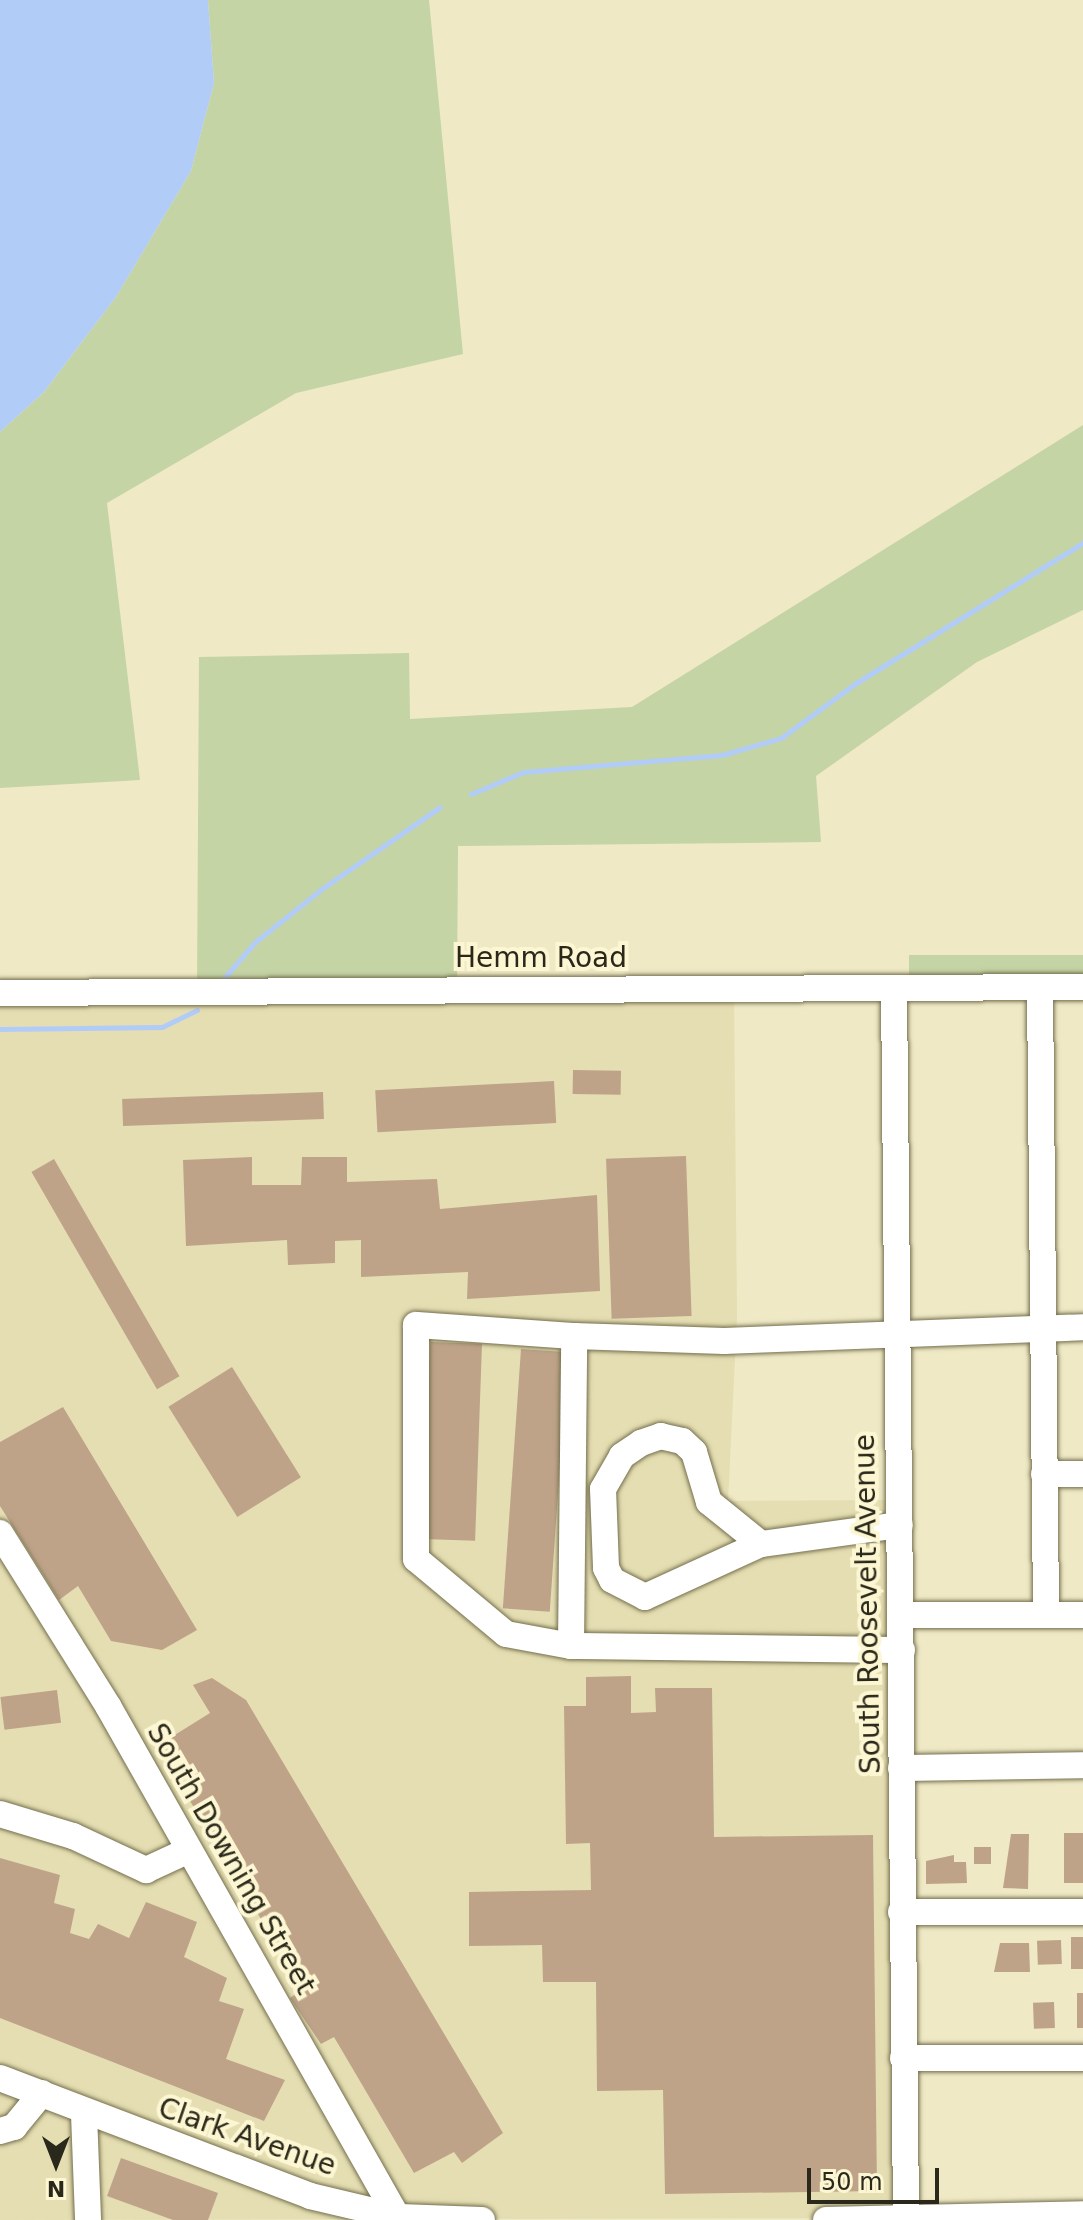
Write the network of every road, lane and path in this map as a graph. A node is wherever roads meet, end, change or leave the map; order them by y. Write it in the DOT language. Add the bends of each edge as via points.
graph roads {
  1 [pos="1083,987"];
  2 [pos="894,988"];
  3 [pos="1040,988"];
  4 [pos="0,993"];
  5 [pos="1041,1327"];
  6 [pos="1083,1327"];
  7 [pos="896,1335"];
  8 [pos="574,1336"];
  9 [pos="1044,1474"];
  10 [pos="1083,1474"];
  11 [pos="900,1525"];
  12 [pos="0,1533"];
  13 [pos="761,1544"];
  14 [pos="902,1615"];
  15 [pos="1046,1615"];
  16 [pos="1083,1615"];
  17 [pos="571,1646"];
  18 [pos="902,1650"];
  19 [pos="1083,1765"];
  20 [pos="901,1768"];
  21 [pos="0,1814"];
  22 [pos="189,1850"];
  23 [pos="901,1912"];
  24 [pos="1083,1912"];
  25 [pos="903,2058"];
  26 [pos="1083,2058"];
  27 [pos="0,2078"];
  28 [pos="42,2093"];
  29 [pos="84,2114"];
  30 [pos="0,2131"];
  31 [pos="1083,2214"];
  32 [pos="399,2218"];
  33 [pos="906,2219"];
  34 [pos="88,2220"];
  35 [pos="482,2220"];
  36 [pos="826,2220"];
  1 -- 3 [label="street, Hemm Road"];
  2 -- 3 [label="street, Hemm Road"];
  2 -- 4 [label="street, Hemm Road"];
  2 -- 7 [label="street, South Roosevelt Avenue"];
  3 -- 5 [label="street"];
  5 -- 6 [label="street"];
  5 -- 7 [label="street"];
  5 -- 9 [label="street"];
  7 -- 8 [label="street"];
  7 -- 11 [label="street, South Roosevelt Avenue"];
  8 -- 17 [label="street"];
  8 -- 17 [label="street" via="416,1325 416,1559 506,1634"];
  9 -- 10 [label="street"];
  9 -- 15 [label="street"];
  11 -- 13 [label="street"];
  11 -- 14 [label="street, South Roosevelt Avenue"];
  12 -- 22 [label="street, South Downing Street"];
  13 -- 13 [label="street" via="666,1591 630,1593 606,1568 603,1489 622,1456 641,1443 661,1436 682,1441 694,1452 709,1502"];
  14 -- 15 [label="street"];
  14 -- 18 [label="street, South Roosevelt Avenue"];
  15 -- 16 [label="street"];
  17 -- 18 [label="street"];
  18 -- 20 [label="street, South Roosevelt Avenue"];
  19 -- 20 [label="street"];
  20 -- 23 [label="street, South Roosevelt Avenue"];
  21 -- 22 [label="street" via="73,1836 146,1870"];
  22 -- 32 [label="street, South Downing Street"];
  23 -- 24 [label="street"];
  23 -- 25 [label="street, South Roosevelt Avenue"];
  25 -- 26 [label="street"];
  25 -- 33 [label="street, South Roosevelt Avenue"];
  27 -- 28 [label="street, Clark Avenue"];
  28 -- 29 [label="street, Clark Avenue"];
  28 -- 30 [label="street" via="14,2127"];
  29 -- 32 [label="street, Clark Avenue" via="310,2196"];
  29 -- 34 [label="street"];
  31 -- 33 [label="street"];
  32 -- 35 [label="street, Clark Avenue"];
  33 -- 36 [label="street"];
}
